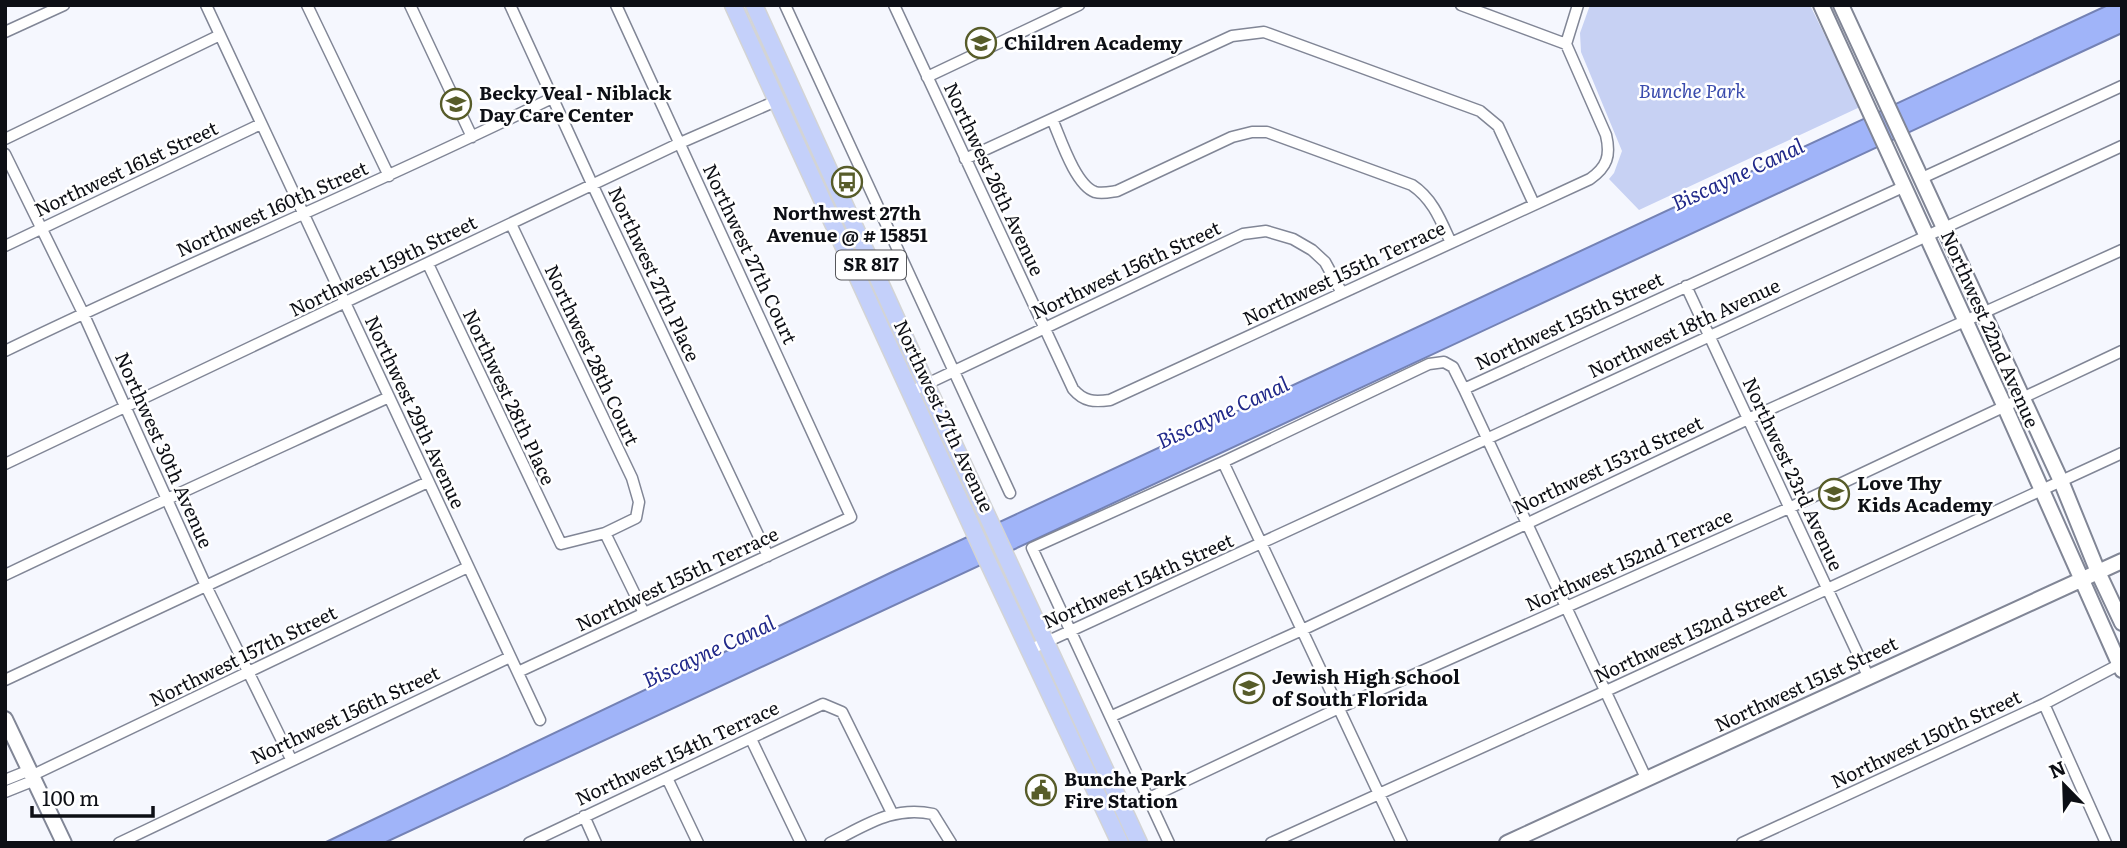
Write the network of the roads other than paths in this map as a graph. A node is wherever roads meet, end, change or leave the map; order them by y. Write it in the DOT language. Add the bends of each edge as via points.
graph roads {
  1 [pos="64,5"];
  2 [pos="206,5"];
  3 [pos="307,5"];
  4 [pos="410,5"];
  5 [pos="510,5"];
  6 [pos="616,5"];
  7 [pos="733,5"];
  8 [pos="754,5"];
  9 [pos="785,5"];
  10 [pos="894,5"];
  11 [pos="1079,5"];
  12 [pos="1461,5"];
  13 [pos="1578,5"];
  14 [pos="1821,5"];
  15 [pos="1841,5"];
  16 [pos="5,32"];
  17 [pos="219,35"];
  18 [pos="1566,44"];
  19 [pos="927,77"];
  20 [pos="2122,86"];
  21 [pos="552,98"];
  22 [pos="776,101"];
  23 [pos="1052,119"];
  24 [pos="261,124"];
  25 [pos="472,137"];
  26 [pos="5,139"];
  27 [pos="680,143"];
  28 [pos="2122,146"];
  29 [pos="5,154"];
  30 [pos="965,159"];
  31 [pos="389,176"];
  32 [pos="1922,177"];
  33 [pos="831,178"];
  34 [pos="593,186"];
  35 [pos="1903,187"];
  36 [pos="1534,204"];
  37 [pos="303,214"];
  38 [pos="511,224"];
  39 [pos="1945,227"];
  40 [pos="43,228"];
  41 [pos="1927,236"];
  42 [pos="1451,243"];
  43 [pos="5,246"];
  44 [pos="2122,250"];
  45 [pos="428,264"];
  46 [pos="1686,286"];
  47 [pos="1342,293"];
  48 [pos="345,303"];
  49 [pos="1984,312"];
  50 [pos="83,313"];
  51 [pos="1966,322"];
  52 [pos="1044,328"];
  53 [pos="1709,336"];
  54 [pos="5,351"];
  55 [pos="2122,351"];
  56 [pos="952,372"];
  57 [pos="926,384"];
  58 [pos="1464,388"];
  59 [pos="910,392"];
  60 [pos="2022,396"];
  61 [pos="389,397"];
  62 [pos="1086,400"];
  63 [pos="2004,405"];
  64 [pos="125,408"];
  65 [pos="1748,419"];
  66 [pos="1486,438"];
  67 [pos="2122,453"];
  68 [pos="1223,462"];
  69 [pos="5,464"];
  70 [pos="2061,481"];
  71 [pos="428,482"];
  72 [pos="2041,490"];
  73 [pos="1010,493"];
  74 [pos="166,498"];
  75 [pos="1789,508"];
  76 [pos="850,517"];
  77 [pos="1527,523"];
  78 [pos="605,533"];
  79 [pos="1262,544"];
  80 [pos="768,556"];
  81 [pos="2122,561"];
  82 [pos="468,567"];
  83 [pos="2098,572"];
  84 [pos="5,575"];
  85 [pos="2081,580"];
  86 [pos="206,586"];
  87 [pos="1827,589"];
  88 [pos="1566,607"];
  89 [pos="644,613"];
  90 [pos="2122,623"];
  91 [pos="1302,630"];
  92 [pos="1072,631"];
  93 [pos="1046,643"];
  94 [pos="1029,650"];
  95 [pos="510,657"];
  96 [pos="2121,666"];
  97 [pos="249,672"];
  98 [pos="518,673"];
  99 [pos="1868,676"];
  100 [pos="5,680"];
  101 [pos="1606,691"];
  102 [pos="2044,704"];
  103 [pos="1339,709"];
  104 [pos="1111,716"];
  105 [pos="5,719"];
  106 [pos="540,720"];
  107 [pos="751,739"];
  108 [pos="291,760"];
  109 [pos="33,775"];
  110 [pos="667,778"];
  111 [pos="1646,778"];
  112 [pos="5,780"];
  113 [pos="1110,780"];
  114 [pos="1094,787"];
  115 [pos="5,792"];
  116 [pos="1380,794"];
  117 [pos="1149,798"];
  118 [pos="892,813"];
  119 [pos="584,816"];
  120 [pos="64,843"];
  121 [pos="119,843"];
  122 [pos="529,843"];
  123 [pos="596,843"];
  124 [pos="698,843"];
  125 [pos="801,843"];
  126 [pos="830,843"];
  127 [pos="951,843"];
  128 [pos="1119,843"];
  129 [pos="1139,843"];
  130 [pos="1169,843"];
  131 [pos="1271,843"];
  132 [pos="1402,843"];
  133 [pos="1507,843"];
  134 [pos="1742,843"];
  135 [pos="2106,843"];
  1 -- 16 [label="street"];
  2 -- 17 [label="street, Northwest 29th Avenue"];
  3 -- 31 [label="street"];
  4 -- 25 [label="street"];
  5 -- 21 [label="street, Northwest 27th Place"];
  6 -- 27 [label="street, Northwest 27th Court"];
  7 -- 22 [label="main road, Northwest 27th Avenue / SR 817"];
  8 -- 33 [label="main road, Northwest 27th Avenue / SR 817"];
  9 -- 56 [label="street, Northwest 27th Avenue"];
  10 -- 19 [label="street, Northwest 26th Avenue"];
  11 -- 19 [label="street"];
  12 -- 18 [label="street"];
  13 -- 18 [label="street"];
  14 -- 35 [label="main road, Northwest 22nd Avenue"];
  15 -- 32 [label="main road, Northwest 22nd Avenue"];
  17 -- 24 [label="street, Northwest 29th Avenue"];
  17 -- 26 [label="street"];
  18 -- 36 [label="street, Northwest 155th Terrace" via="1610,150 1602,170 1590,179"];
  19 -- 30 [label="street, Northwest 26th Avenue"];
  20 -- 32 [label="street"];
  21 -- 25 [label="street, Northwest 160th Street"];
  21 -- 34 [label="street, Northwest 27th Place"];
  22 -- 27 [label="street, Northwest 159th Street"];
  22 -- 33 [label="main road" via="789,104 822,173"];
  22 -- 59 [label="main road, Northwest 27th Avenue / SR 817"];
  23 -- 30 [label="street"];
  23 -- 36 [label="street" via="1231,36 1264,32 1480,111 1499,126"];
  23 -- 42 [label="street" via="1075,170 1093,192 1117,191 1232,137 1267,132 1412,185 1433,205"];
  24 -- 37 [label="street, Northwest 29th Avenue"];
  24 -- 40 [label="street, Northwest 161st Street"];
  25 -- 31 [label="street, Northwest 160th Street"];
  27 -- 34 [label="street, Northwest 159th Street"];
  27 -- 76 [label="street, Northwest 27th Court"];
  28 -- 39 [label="street, Northwest 18th Avenue"];
  29 -- 40 [label="street, Northwest 30th Avenue"];
  30 -- 52 [label="street, Northwest 26th Avenue"];
  31 -- 37 [label="street, Northwest 160th Street"];
  32 -- 39 [label="main road, Northwest 22nd Avenue"];
  33 -- 57 [label="main road, Northwest 27th Avenue / SR 817"];
  34 -- 38 [label="street, Northwest 159th Street"];
  34 -- 80 [label="street, Northwest 27th Place"];
  35 -- 41 [label="main road, Northwest 22nd Avenue"];
  35 -- 46 [label="street, Northwest 155th Street"];
  36 -- 42 [label="street, Northwest 155th Terrace"];
  37 -- 48 [label="street, Northwest 29th Avenue"];
  37 -- 50 [label="street, Northwest 160th Street"];
  38 -- 45 [label="street, Northwest 159th Street"];
  38 -- 78 [label="street, Northwest 28th Court" via="632,478 639,502 636,518"];
  39 -- 41 [label="street, Northwest 18th Avenue"];
  39 -- 49 [label="main road, Northwest 22nd Avenue"];
  40 -- 43 [label="street, Northwest 161st Street"];
  40 -- 50 [label="street, Northwest 30th Avenue"];
  41 -- 51 [label="main road, Northwest 22nd Avenue"];
  41 -- 53 [label="street, Northwest 18th Avenue"];
  42 -- 47 [label="street, Northwest 155th Terrace"];
  44 -- 49 [label="street, Northwest 153rd Street"];
  45 -- 48 [label="street, Northwest 159th Street"];
  45 -- 78 [label="street, Northwest 28th Place" via="561,544"];
  46 -- 53 [label="street, Northwest 23rd Avenue"];
  46 -- 58 [label="street, Northwest 155th Street"];
  47 -- 52 [label="street, Northwest 156th Street" via="1325,262 1312,250 1266,231 1243,234"];
  47 -- 62 [label="street, Northwest 155th Terrace" via="1110,400"];
  48 -- 61 [label="street, Northwest 29th Avenue"];
  48 -- 64 [label="street, Northwest 159th Street"];
  49 -- 51 [label="street, Northwest 153rd Street"];
  49 -- 60 [label="main road, Northwest 22nd Avenue"];
  50 -- 54 [label="street, Northwest 160th Street"];
  50 -- 64 [label="street, Northwest 30th Avenue"];
  51 -- 63 [label="main road, Northwest 22nd Avenue"];
  51 -- 65 [label="street, Northwest 153rd Street"];
  52 -- 56 [label="street, Northwest 156th Street"];
  52 -- 62 [label="street, Northwest 26th Avenue" via="1073,389"];
  53 -- 65 [label="street, Northwest 23rd Avenue"];
  53 -- 66 [label="street, Northwest 18th Avenue"];
  55 -- 60 [label="street, Northwest 152nd Terrace"];
  56 -- 57 [label="street, Northwest 156th Street"];
  56 -- 73 [label="street, Northwest 27th Avenue"];
  57 -- 59 [label="street, Northwest 156th Street"];
  57 -- 93 [label="main road, Northwest 27th Avenue / SR 817"];
  58 -- 66 [label="street"];
  58 -- 68 [label="street, Northwest 155th Street" via="1453,367 1444,362 1429,364"];
  59 -- 94 [label="main road, Northwest 27th Avenue / SR 817"];
  60 -- 63 [label="street, Northwest 152nd Terrace"];
  60 -- 70 [label="main road, Northwest 22nd Avenue"];
  61 -- 71 [label="street, Northwest 29th Avenue"];
  61 -- 74 [label="street"];
  63 -- 72 [label="main road, Northwest 22nd Avenue"];
  63 -- 75 [label="street, Northwest 152nd Terrace"];
  64 -- 69 [label="street, Northwest 159th Street"];
  64 -- 74 [label="street, Northwest 30th Avenue"];
  65 -- 75 [label="street, Northwest 23rd Avenue"];
  65 -- 77 [label="street, Northwest 153rd Street"];
  66 -- 77 [label="street"];
  66 -- 79 [label="street, Northwest 18th Avenue"];
  67 -- 70 [label="street, Northwest 152nd Street"];
  68 -- 79 [label="street"];
  68 -- 92 [label="street, Northwest 155th Street" via="1032,548"];
  70 -- 72 [label="street, Northwest 152nd Street"];
  70 -- 83 [label="main road, Northwest 22nd Avenue"];
  71 -- 82 [label="street, Northwest 29th Avenue"];
  71 -- 86 [label="street"];
  72 -- 85 [label="main road, Northwest 22nd Avenue"];
  72 -- 87 [label="street, Northwest 152nd Street"];
  74 -- 84 [label="street"];
  74 -- 86 [label="street, Northwest 30th Avenue"];
  75 -- 87 [label="street, Northwest 23rd Avenue"];
  75 -- 88 [label="street, Northwest 152nd Terrace"];
  76 -- 80 [label="street, Northwest 155th Terrace"];
  77 -- 88 [label="street"];
  77 -- 91 [label="street, Northwest 153rd Street"];
  78 -- 89 [label="street"];
  79 -- 91 [label="street"];
  79 -- 92 [label="street, Northwest 154th Street"];
  80 -- 89 [label="street, Northwest 155th Terrace"];
  81 -- 83 [label="main road, Northwest 151st Street"];
  82 -- 95 [label="street, Northwest 29th Avenue"];
  82 -- 97 [label="street, Northwest 157th Street"];
  83 -- 85 [label="main road, Northwest 151st Street"];
  83 -- 90 [label="main road, Northwest 22nd Avenue"];
  85 -- 96 [label="main road, Northwest 22nd Avenue"];
  85 -- 99 [label="main road, Northwest 151st Street"];
  86 -- 97 [label="street, Northwest 30th Avenue"];
  86 -- 100 [label="street"];
  87 -- 99 [label="street, Northwest 23rd Avenue"];
  87 -- 101 [label="street, Northwest 152nd Street"];
  88 -- 101 [label="street"];
  88 -- 103 [label="street, Northwest 152nd Terrace"];
  89 -- 98 [label="street, Northwest 155th Terrace"];
  91 -- 103 [label="street"];
  91 -- 104 [label="street, Northwest 153rd Street"];
  92 -- 93 [label="street, Northwest 154th Street"];
  92 -- 104 [label="street"];
  93 -- 94 [label="street, Northwest 154th Street"];
  93 -- 113 [label="main road, Northwest 27th Avenue / SR 817"];
  94 -- 114 [label="main road, Northwest 27th Avenue / SR 817"];
  95 -- 98 [label="street, Northwest 29th Avenue"];
  95 -- 108 [label="street, Northwest 156th Street"];
  96 -- 102 [label="street, Northwest 150th Street"];
  97 -- 108 [label="street, Northwest 30th Avenue"];
  97 -- 109 [label="street, Northwest 157th Street"];
  98 -- 106 [label="street, Northwest 29th Avenue"];
  99 -- 111 [label="main road, Northwest 151st Street"];
  101 -- 111 [label="street"];
  101 -- 116 [label="street, Northwest 152nd Street"];
  102 -- 134 [label="street, Northwest 150th Street"];
  102 -- 135 [label="street"];
  103 -- 116 [label="street"];
  103 -- 117 [label="street, Northwest 152nd Terrace"];
  104 -- 117 [label="street"];
  105 -- 109 [label="main road"];
  107 -- 110 [label="street, Northwest 154th Terrace"];
  107 -- 118 [label="street, Northwest 154th Terrace" via="823,704 842,712"];
  107 -- 125 [label="street"];
  108 -- 121 [label="street, Northwest 156th Street"];
  109 -- 112 [label="street" via="25,772"];
  109 -- 115 [label="street" via="30,782"];
  109 -- 120 [label="main road"];
  110 -- 119 [label="street, Northwest 154th Terrace"];
  110 -- 124 [label="street"];
  111 -- 133 [label="main road, Northwest 151st Street"];
  113 -- 114 [label="main road"];
  113 -- 129 [label="main road, Northwest 27th Avenue / SR 817"];
  114 -- 128 [label="main road, Northwest 27th Avenue / SR 817"];
  116 -- 131 [label="street, Northwest 152nd Street"];
  116 -- 132 [label="street"];
  117 -- 130 [label="street"];
  118 -- 126 [label="street"];
  118 -- 127 [label="street" via="915,810 933,814"];
  119 -- 122 [label="street, Northwest 154th Terrace"];
  119 -- 123 [label="street"];
}
